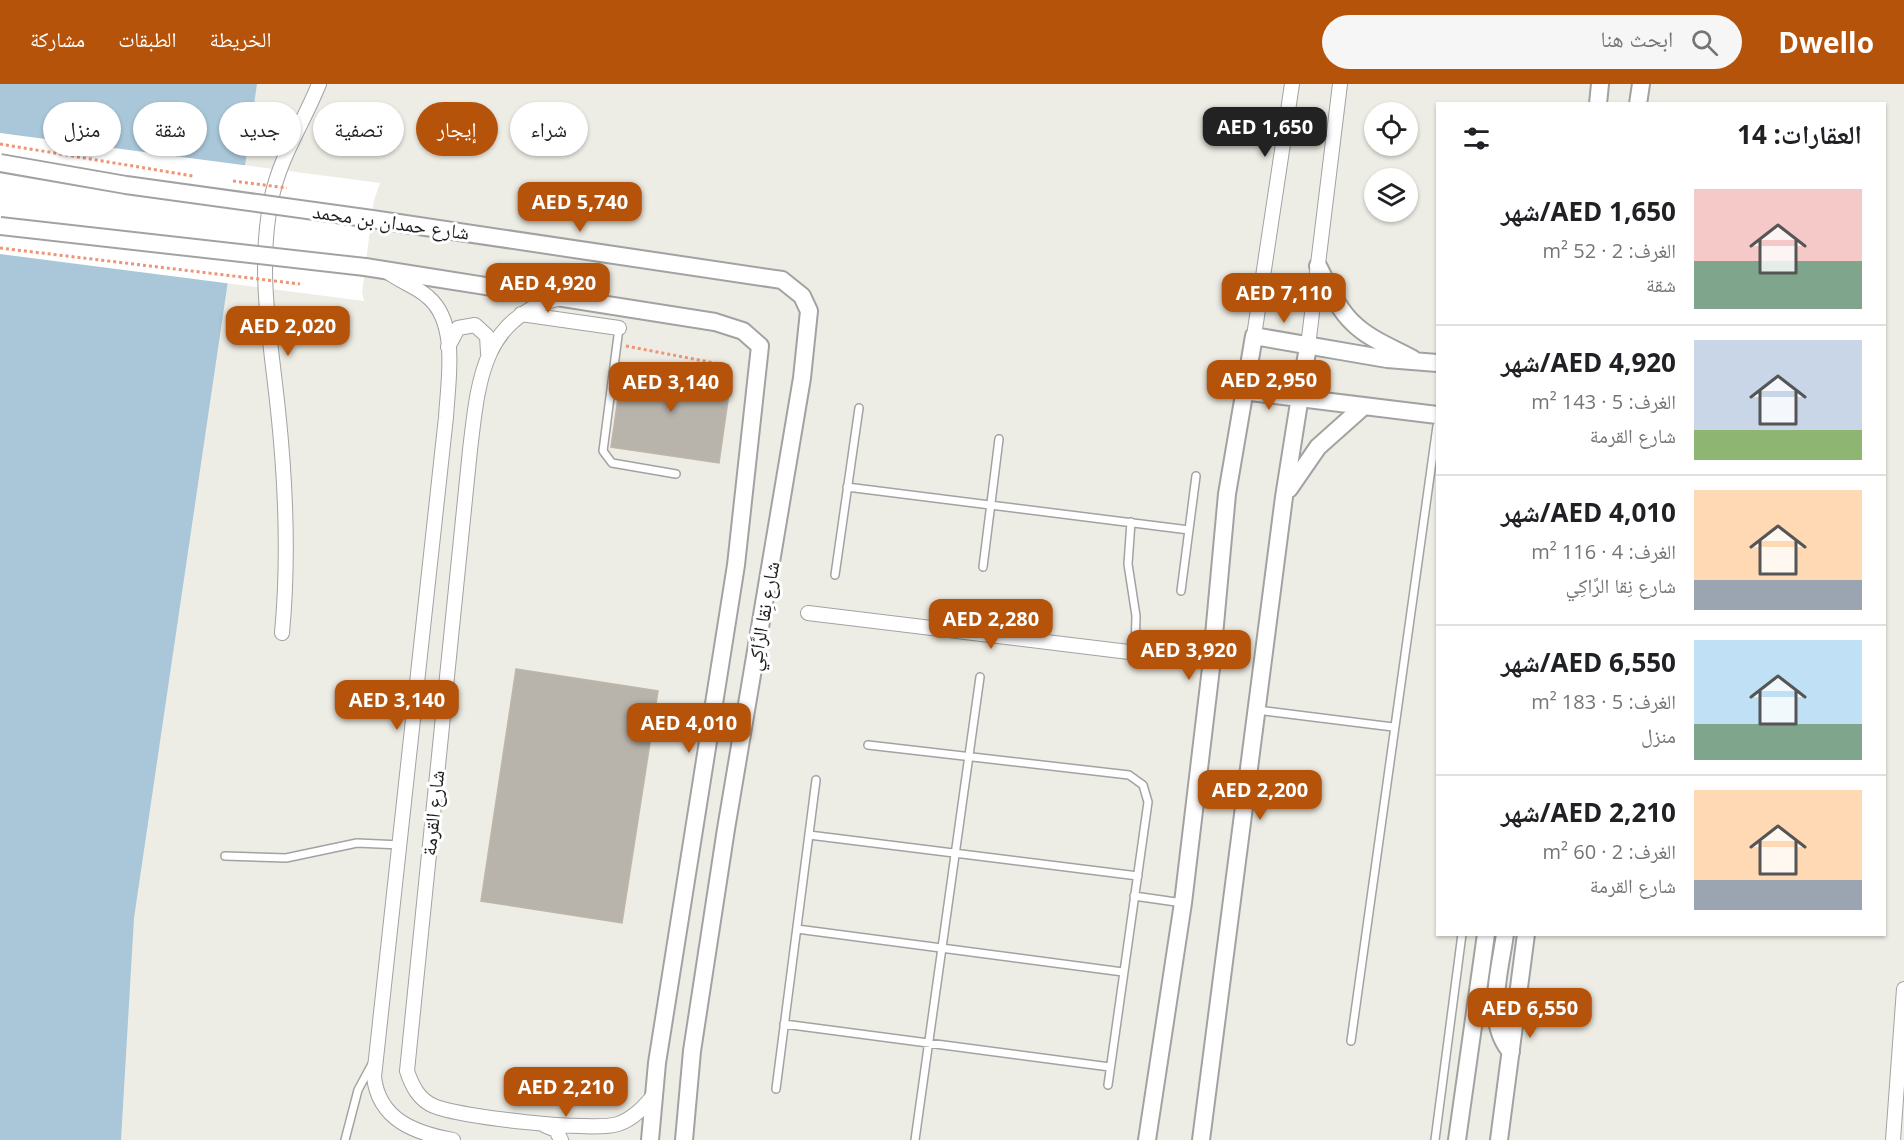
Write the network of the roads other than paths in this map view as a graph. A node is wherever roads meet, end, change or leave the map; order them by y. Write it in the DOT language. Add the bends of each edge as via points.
graph roads {
  1 [pos="319,84"];
  2 [pos="1292,84"];
  3 [pos="1340,84"];
  4 [pos="1600,84"];
  5 [pos="1641,84"];
  6 [pos="1598,102"];
  7 [pos="1638,102"];
  8 [pos="0,163"];
  9 [pos="0,226"];
  10 [pos="1318,266"];
  11 [pos="383,269"];
  12 [pos="782,280"];
  13 [pos="558,299"];
  14 [pos="520,314"];
  15 [pos="619,328"];
  16 [pos="1254,336"];
  17 [pos="1308,346"];
  18 [pos="448,348"];
  19 [pos="488,353"];
  20 [pos="1420,362"];
  21 [pos="1436,363"];
  22 [pos="1242,391"];
  23 [pos="1300,398"];
  24 [pos="1364,406"];
  25 [pos="859,408"];
  26 [pos="1436,415"];
  27 [pos="1436,433"];
  28 [pos="999,439"];
  29 [pos="676,474"];
  30 [pos="1196,476"];
  31 [pos="848,487"];
  32 [pos="1284,497"];
  33 [pos="991,505"];
  34 [pos="1131,522"];
  35 [pos="1189,530"];
  36 [pos="983,567"];
  37 [pos="835,575"];
  38 [pos="1181,591"];
  39 [pos="808,613"];
  40 [pos="282,633"];
  41 [pos="1135,651"];
  42 [pos="1211,663"];
  43 [pos="980,676"];
  44 [pos="1257,710"];
  45 [pos="1393,727"];
  46 [pos="868,745"];
  47 [pos="967,758"];
  48 [pos="816,780"];
  49 [pos="809,835"];
  50 [pos="401,845"];
  51 [pos="954,853"];
  52 [pos="225,856"];
  53 [pos="1138,876"];
  54 [pos="1134,896"];
  55 [pos="1183,903"];
  56 [pos="797,929"];
  57 [pos="1462,936"];
  58 [pos="1486,936"];
  59 [pos="1505,936"];
  60 [pos="1526,936"];
  61 [pos="940,948"];
  62 [pos="1123,972"];
  63 [pos="1904,989"];
  64 [pos="784,1024"];
  65 [pos="1351,1041"];
  66 [pos="927,1042"];
  67 [pos="1511,1052"];
  68 [pos="376,1057"];
  69 [pos="1110,1067"];
  70 [pos="1108,1085"];
  71 [pos="776,1089"];
  72 [pos="654,1095"];
  73 [pos="538,1123"];
  74 [pos="345,1140"];
  75 [pos="453,1140"];
  76 [pos="561,1140"];
  77 [pos="650,1140"];
  78 [pos="684,1140"];
  79 [pos="915,1140"];
  80 [pos="1147,1140"];
  81 [pos="1201,1140"];
  82 [pos="1435,1140"];
  83 [pos="1456,1140"];
  84 [pos="1499,1140"];
  85 [pos="1893,1140"];
  1 -- 40 [label="street" via="284,157 271,200 265,244 286,514"];
  2 -- 16 [label="street"];
  3 -- 10 [label="street"];
  4 -- 6 [label="street"];
  5 -- 7 [label="street"];
  8 -- 12 [label="street, شارع حمدان بن محمد, bridge" via="126,185"];
  9 -- 11 [label="street, bridge"];
  10 -- 17 [label="street"];
  10 -- 20 [label="street" via="1341,309 1353,322"];
  11 -- 13 [label="street"];
  11 -- 18 [label="street, شارع القرمة" via="436,304 445,324"];
  12 -- 78 [label="street, شارع نِقا الرَّاكِي" via="806,302 810,326 726,829 692,1051"];
  13 -- 14 [label="street, شارع القرمة"];
  13 -- 72 [label="street, شارع نِقا الرَّاكِي" via="715,322 743,331 760,346 736,565"];
  14 -- 15 [label="street"];
  14 -- 19 [label="street, شارع القرمة" via="505,327"];
  15 -- 29 [label="lane" via="603,451 612,463"];
  16 -- 17 [label="street"];
  16 -- 22 [label="street"];
  17 -- 20 [label="street"];
  17 -- 23 [label="street"];
  18 -- 19 [label="street" via="454,332 469,324 484,331"];
  18 -- 50 [label="street, شارع القرمة" via="446,417"];
  19 -- 73 [label="street, شارع القرمة" via="471,442 407,1071 414,1089 435,1107"];
  20 -- 21 [label="street"];
  22 -- 23 [label="street"];
  22 -- 42 [label="street" via="1227,494"];
  23 -- 24 [label="street"];
  23 -- 32 [label="street"];
  24 -- 26 [label="street"];
  24 -- 32 [label="street" via="1318,447"];
  25 -- 31 [label="lane"];
  27 -- 45 [label="lane"];
  28 -- 33 [label="lane"];
  30 -- 35 [label="lane"];
  31 -- 33 [label="lane"];
  31 -- 37 [label="lane"];
  32 -- 44 [label="street"];
  33 -- 34 [label="lane"];
  33 -- 36 [label="lane"];
  34 -- 35 [label="lane"];
  34 -- 41 [label="lane" via="1128,564 1136,616"];
  35 -- 38 [label="lane"];
  39 -- 41 [label="street"];
  41 -- 42 [label="street"];
  42 -- 55 [label="street"];
  43 -- 47 [label="lane"];
  44 -- 45 [label="lane"];
  44 -- 81 [label="street"];
  45 -- 65 [label="lane"];
  46 -- 47 [label="lane"];
  47 -- 51 [label="lane"];
  47 -- 53 [label="lane" via="1139,780 1146,789 1148,802"];
  48 -- 49 [label="lane"];
  49 -- 51 [label="lane"];
  49 -- 56 [label="lane"];
  50 -- 52 [label="lane" via="357,843 286,858"];
  50 -- 68 [label="street, شارع القرمة"];
  51 -- 53 [label="lane"];
  51 -- 61 [label="lane"];
  53 -- 54 [label="lane"];
  54 -- 55 [label="lane"];
  54 -- 62 [label="lane"];
  55 -- 80 [label="street"];
  56 -- 61 [label="lane"];
  56 -- 64 [label="lane"];
  57 -- 82 [label="lane"];
  58 -- 83 [label="street"];
  59 -- 67 [label="street" via="1496,1012 1499,1034"];
  60 -- 67 [label="street"];
  61 -- 62 [label="lane"];
  61 -- 66 [label="lane"];
  62 -- 69 [label="lane"];
  63 -- 85 [label="street"];
  64 -- 66 [label="lane"];
  64 -- 71 [label="lane"];
  66 -- 69 [label="lane"];
  66 -- 79 [label="lane"];
  67 -- 84 [label="street"];
  68 -- 74 [label="lane" via="358,1090"];
  68 -- 75 [label="street, شارع القرمة" via="375,1087 390,1113 407,1128"];
  69 -- 70 [label="lane"];
  72 -- 73 [label="street, شارع القرمة" via="635,1115 616,1124"];
  72 -- 77 [label="street, شارع نِقا الرَّاكِي"];
  73 -- 76 [label="street, شارع القرمة" via="556,1130"];
}
